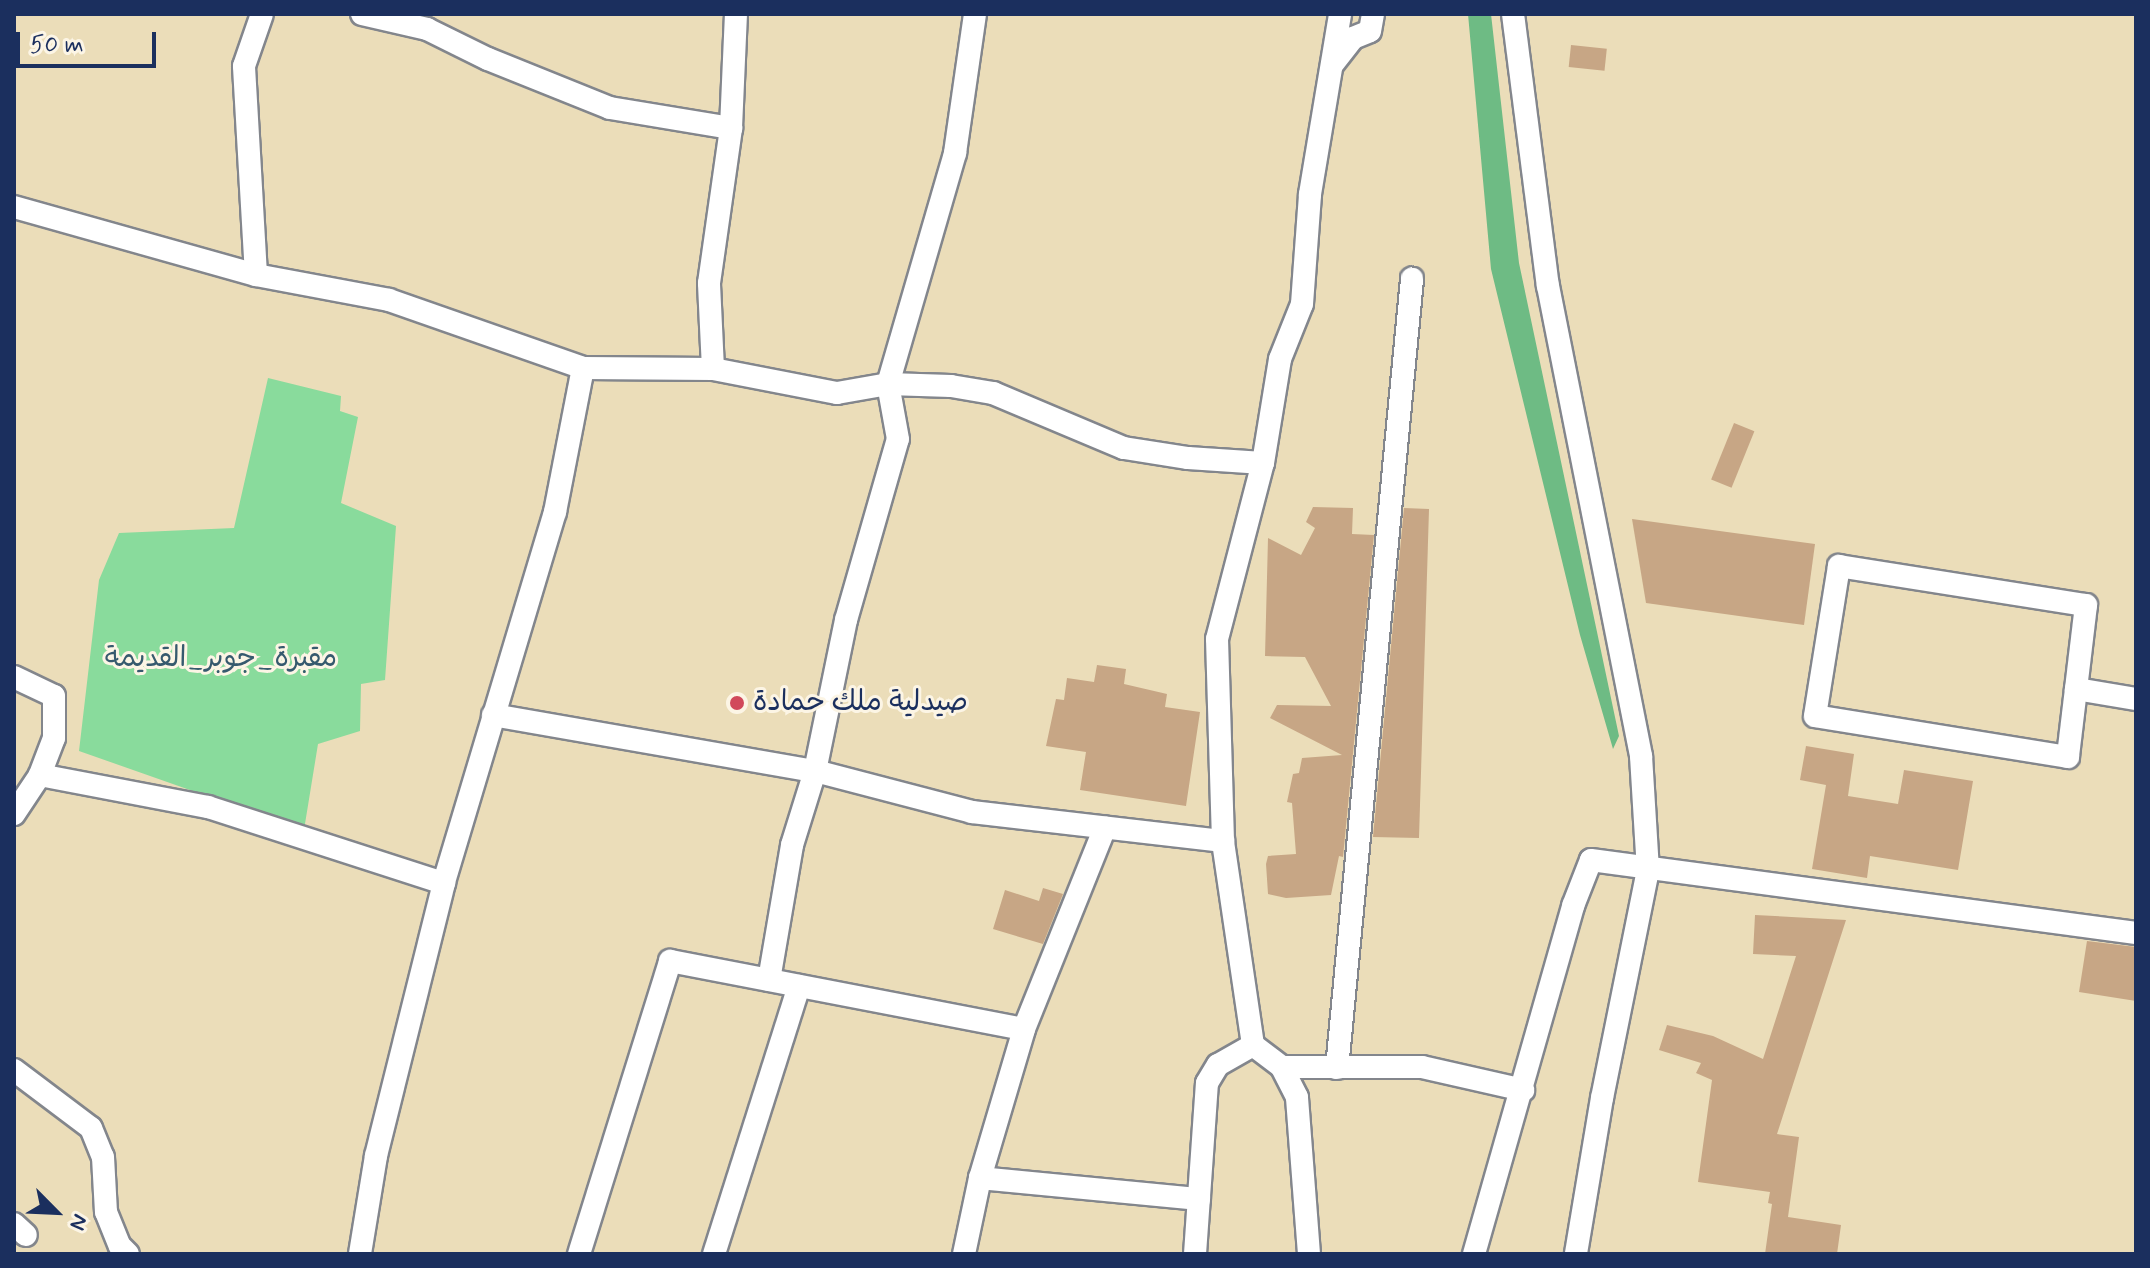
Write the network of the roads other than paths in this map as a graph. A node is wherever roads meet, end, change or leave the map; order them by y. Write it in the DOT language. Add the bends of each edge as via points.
graph roads {
  1 [pos="262,14"];
  2 [pos="362,14"];
  3 [pos="736,14"];
  4 [pos="975,14"];
  5 [pos="1340,14"];
  6 [pos="1373,14"];
  7 [pos="1513,14"];
  8 [pos="1329,69"];
  9 [pos="731,128"];
  10 [pos="14,207"];
  11 [pos="256,275"];
  12 [pos="1412,279"];
  13 [pos="583,368"];
  14 [pos="713,369"];
  15 [pos="888,384"];
  16 [pos="1263,463"];
  17 [pos="14,677"];
  18 [pos="2076,689"];
  19 [pos="2136,699"];
  20 [pos="493,715"];
  21 [pos="815,771"];
  22 [pos="40,775"];
  23 [pos="14,814"];
  24 [pos="1105,828"];
  25 [pos="1223,841"];
  26 [pos="1648,870"];
  27 [pos="444,883"];
  28 [pos="2136,933"];
  29 [pos="769,980"];
  30 [pos="799,986"];
  31 [pos="1024,1029"];
  32 [pos="1253,1045"];
  33 [pos="1282,1067"];
  34 [pos="1337,1068"];
  35 [pos="14,1070"];
  36 [pos="1523,1090"];
  37 [pos="980,1178"];
  38 [pos="1199,1199"];
  39 [pos="128,1254"];
  40 [pos="360,1254"];
  41 [pos="579,1254"];
  42 [pos="714,1254"];
  43 [pos="964,1254"];
  44 [pos="1195,1254"];
  45 [pos="1309,1254"];
  46 [pos="1474,1254"];
  47 [pos="1576,1254"];
  1 -- 11 [label="street" via="244,66"];
  2 -- 9 [label="street" via="427,29 610,108"];
  3 -- 9 [label="street"];
  4 -- 15 [label="street" via="955,153"];
  5 -- 8 [label="street"];
  6 -- 8 [label="street" via="1370,31 1353,38"];
  7 -- 26 [label="street" via="1548,286 1641,756"];
  8 -- 16 [label="street" via="1310,194 1302,304 1280,359"];
  9 -- 14 [label="street" via="709,283"];
  10 -- 11 [label="street"];
  11 -- 13 [label="street" via="389,300"];
  12 -- 34 [label="street"];
  13 -- 14 [label="street"];
  13 -- 20 [label="street" via="555,512"];
  14 -- 15 [label="street" via="837,393"];
  15 -- 16 [label="street" via="993,393 1124,448"];
  15 -- 21 [label="street" via="898,439 846,620"];
  16 -- 25 [label="street" via="1217,639"];
  17 -- 22 [label="street" via="54,696 54,738"];
  18 -- 18 [label="street" via="2068,757 1815,716 1839,566 2086,605"];
  18 -- 19 [label="street"];
  20 -- 21 [label="street"];
  20 -- 27 [label="street"];
  21 -- 24 [label="street" via="972,812"];
  21 -- 29 [label="street" via="792,845"];
  22 -- 23 [label="street"];
  22 -- 27 [label="street" via="208,807"];
  24 -- 25 [label="street"];
  24 -- 31 [label="street"];
  25 -- 32 [label="street"];
  26 -- 28 [label="street"];
  26 -- 36 [label="street" via="1591,860 1573,906"];
  26 -- 47 [label="street"];
  27 -- 40 [label="street" via="376,1156"];
  29 -- 30 [label="street"];
  29 -- 41 [label="street" via="670,961"];
  30 -- 31 [label="street"];
  30 -- 42 [label="street"];
  31 -- 37 [label="street"];
  32 -- 33 [label="street"];
  32 -- 38 [label="street" via="1218,1065 1207,1083"];
  33 -- 34 [label="street"];
  33 -- 45 [label="street" via="1297,1097"];
  34 -- 36 [label="street" via="1422,1067"];
  35 -- 39 [label="street" via="91,1128 103,1157 106,1212"];
  36 -- 46 [label="street"];
  37 -- 38 [label="street"];
  37 -- 43 [label="street"];
  38 -- 44 [label="street"];
}
